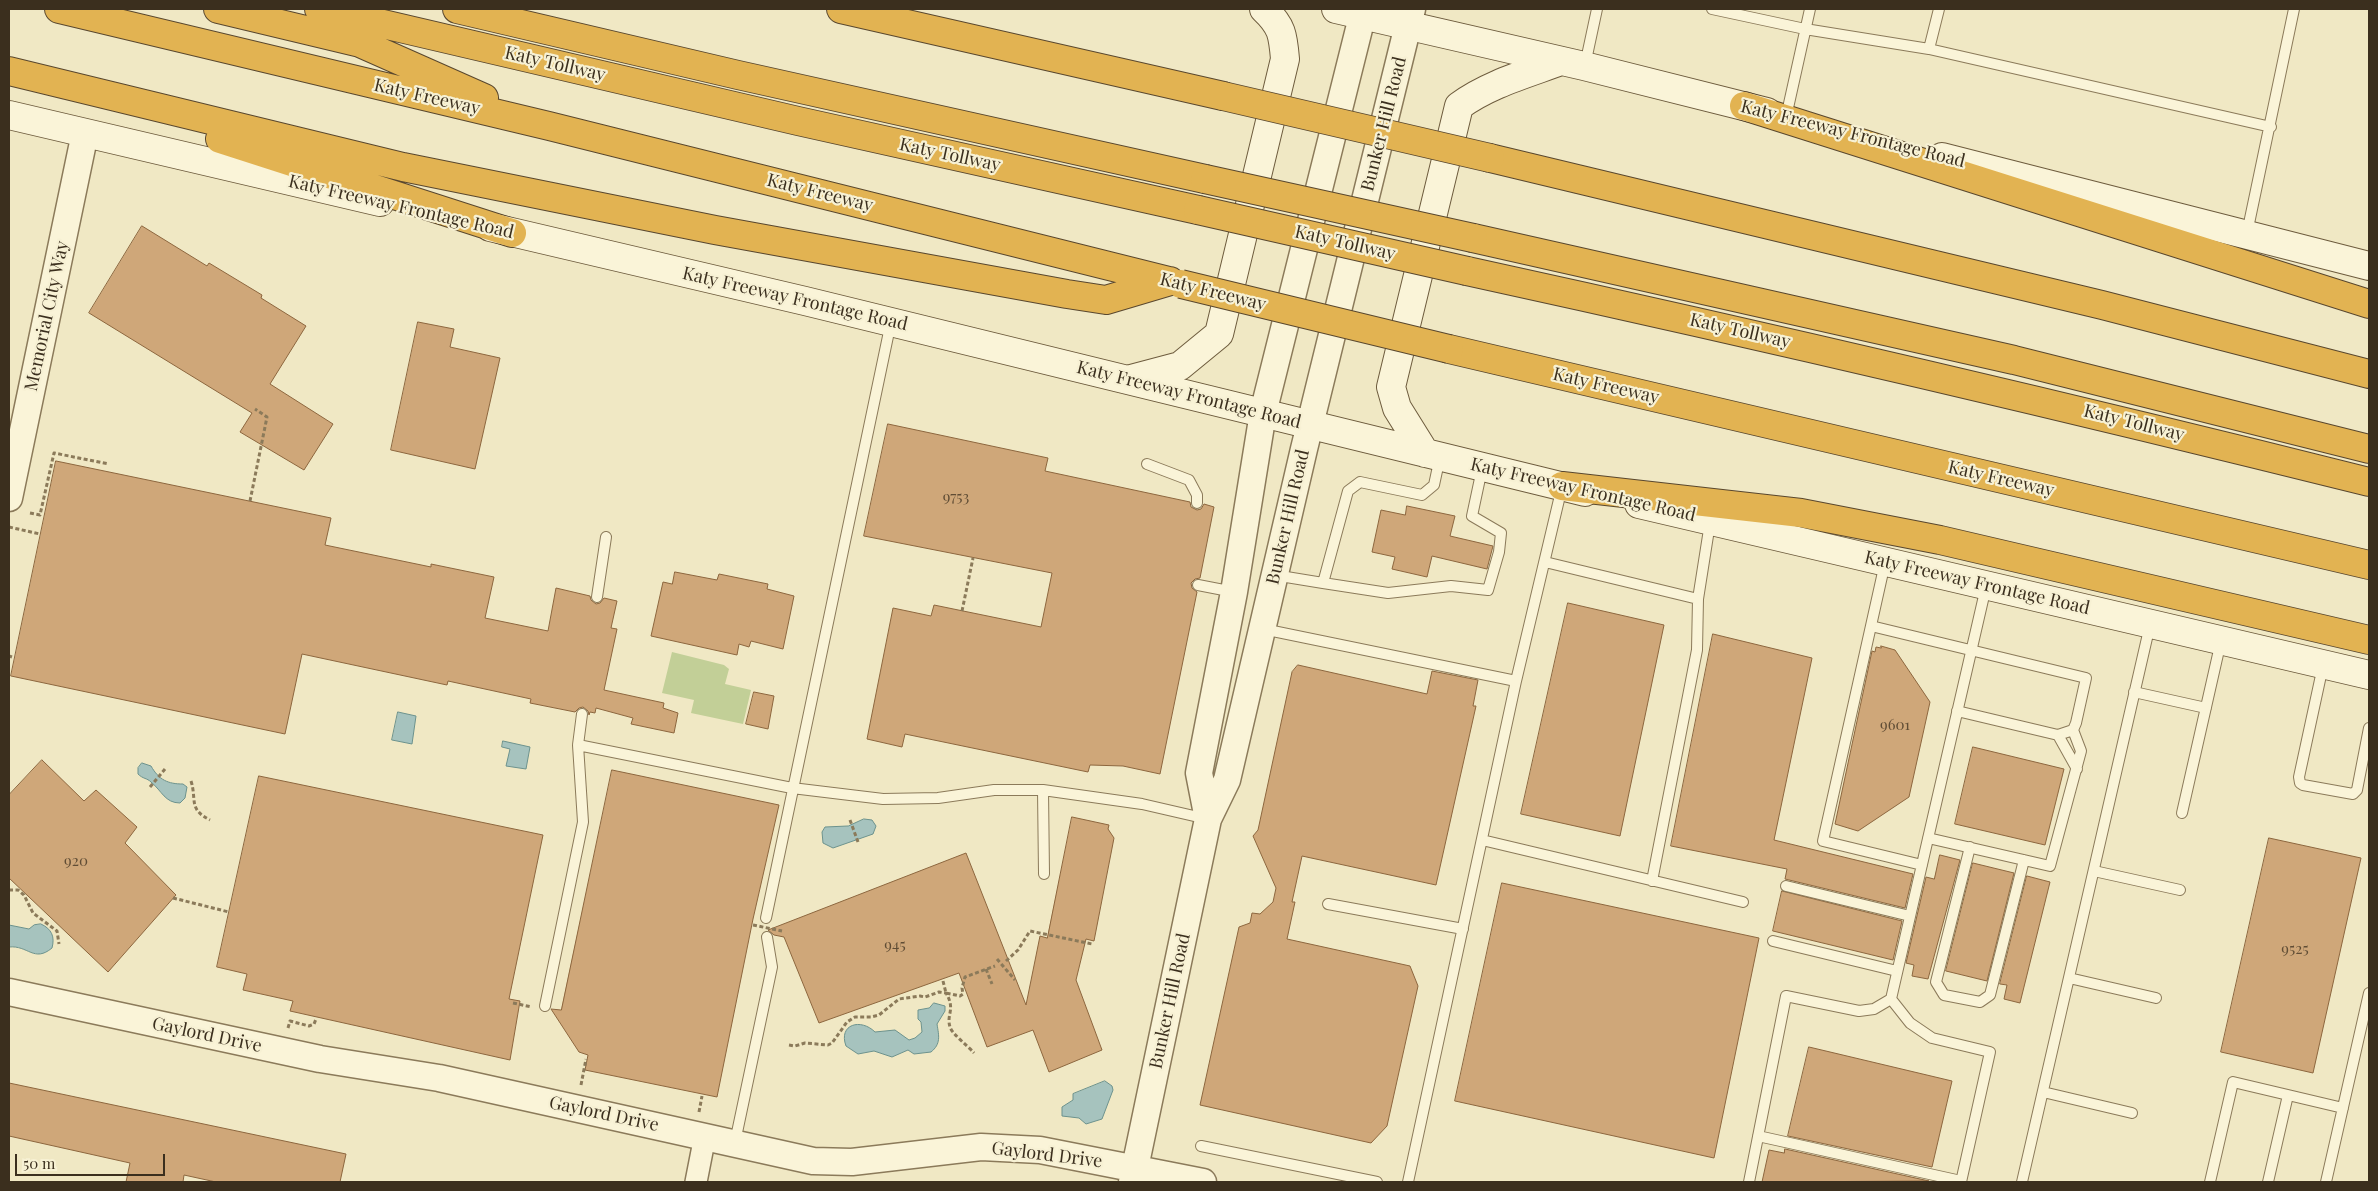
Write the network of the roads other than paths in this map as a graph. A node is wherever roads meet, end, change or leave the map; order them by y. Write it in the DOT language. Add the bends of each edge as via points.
graph roads {
  1 [pos="58,9"];
  2 [pos="218,9"];
  3 [pos="319,9"];
  4 [pos="457,9"];
  5 [pos="841,9"];
  6 [pos="1264,9"];
  7 [pos="1336,9"];
  8 [pos="1597,9"];
  9 [pos="1712,9"];
  10 [pos="1810,9"];
  11 [pos="1939,9"];
  12 [pos="2294,9"];
  13 [pos="1363,12"];
  14 [pos="1410,17"];
  15 [pos="1805,29"];
  16 [pos="1929,49"];
  17 [pos="1573,64"];
  18 [pos="9,72"];
  19 [pos="1744,106"];
  20 [pos="9,115"];
  21 [pos="1786,117"];
  22 [pos="549,126"];
  23 [pos="2270,127"];
  24 [pos="85,133"];
  25 [pos="512,233"];
  26 [pos="2246,234"];
  27 [pos="2369,266"];
  28 [pos="1175,283"];
  29 [pos="2369,304"];
  30 [pos="891,322"];
  31 [pos="2369,374"];
  32 [pos="1127,380"];
  33 [pos="1263,413"];
  34 [pos="1310,424"];
  35 [pos="2369,449"];
  36 [pos="1433,455"];
  37 [pos="1147,464"];
  38 [pos="1483,466"];
  39 [pos="2369,482"];
  40 [pos="1562,486"];
  41 [pos="9,498"];
  42 [pos="1197,503"];
  43 [pos="1710,521"];
  44 [pos="606,537"];
  45 [pos="2272,542"];
  46 [pos="1545,562"];
  47 [pos="1885,562"];
  48 [pos="2369,565"];
  49 [pos="1274,576"];
  50 [pos="2369,580"];
  51 [pos="1323,583"];
  52 [pos="1198,585"];
  53 [pos="1986,586"];
  54 [pos="1234,592"];
  55 [pos="597,597"];
  56 [pos="1698,598"];
  57 [pos="2150,624"];
  58 [pos="1870,626"];
  59 [pos="1262,628"];
  60 [pos="2369,640"];
  61 [pos="2221,641"];
  62 [pos="1971,651"];
  63 [pos="2324,665"];
  64 [pos="2369,675"];
  65 [pos="1516,681"];
  66 [pos="2134,692"];
  67 [pos="2206,708"];
  68 [pos="1957,711"];
  69 [pos="582,714"];
  70 [pos="2369,728"];
  71 [pos="2073,730"];
  72 [pos="2058,736"];
  73 [pos="578,745"];
  74 [pos="2077,769"];
  75 [pos="792,788"];
  76 [pos="1042,790"];
  77 [pos="2182,813"];
  78 [pos="1208,819"];
  79 [pos="1928,838"];
  80 [pos="1482,840"];
  81 [pos="1970,847"];
  82 [pos="2024,860"];
  83 [pos="1922,865"];
  84 [pos="2094,871"];
  85 [pos="1044,874"];
  86 [pos="1652,881"];
  87 [pos="1786,886"];
  88 [pos="2180,890"];
  89 [pos="1743,902"];
  90 [pos="1328,904"];
  91 [pos="1910,916"];
  92 [pos="766,918"];
  93 [pos="1463,929"];
  94 [pos="768,937"];
  95 [pos="1773,941"];
  96 [pos="1897,971"];
  97 [pos="2069,978"];
  98 [pos="9,992"];
  99 [pos="2369,993"];
  100 [pos="2156,998"];
  101 [pos="1891,999"];
  102 [pos="545,1006"];
  103 [pos="2043,1092"];
  104 [pos="2288,1095"];
  105 [pos="2343,1108"];
  106 [pos="2132,1113"];
  107 [pos="702,1124"];
  108 [pos="1758,1136"];
  109 [pos="735,1142"];
  110 [pos="1201,1146"];
  111 [pos="1133,1175"];
  112 [pos="696,1182"];
  113 [pos="1203,1182"];
  114 [pos="1377,1182"];
  115 [pos="1408,1182"];
  116 [pos="1749,1182"];
  117 [pos="1961,1182"];
  118 [pos="2022,1182"];
  119 [pos="2210,1182"];
  120 [pos="2268,1182"];
  121 [pos="2326,1182"];
  1 -- 22 [label="highway, Katy Freeway"];
  2 -- 22 [label="highway" via="360,43"];
  3 -- 39 [label="highway, Katy Tollway, bridge" via="788,119 1780,340"];
  4 -- 35 [label="highway, Katy Tollway, bridge" via="2014,360"];
  5 -- 31 [label="highway, bridge" via="1490,158 2102,305"];
  6 -- 32 [label="main road" via="1276,20 1283,35 1285,58 1219,334 1180,366"];
  7 -- 13 [label="main road, Katy Freeway Frontage Road"];
  8 -- 17 [label="lane"];
  9 -- 15 [label="lane"];
  10 -- 15 [label="lane"];
  11 -- 16 [label="lane"];
  12 -- 23 [label="lane"];
  13 -- 14 [label="main road, Katy Freeway Frontage Road"];
  13 -- 33 [label="street, Bunker Hill Road"];
  14 -- 17 [label="main road, Katy Freeway Frontage Road"];
  14 -- 34 [label="street, Bunker Hill Road"];
  15 -- 16 [label="lane"];
  15 -- 21 [label="lane"];
  16 -- 23 [label="lane"];
  17 -- 19 [label="main road, Katy Freeway Frontage Road"];
  17 -- 36 [label="main road" via="1488,88 1459,106 1391,387 1397,408"];
  18 -- 25 [label="highway"];
  18 -- 28 [label="highway" via="403,167 715,230 1106,300"];
  19 -- 21 [label="main road, Katy Freeway Frontage Road"];
  19 -- 29 [label="highway"];
  20 -- 24 [label="main road, Katy Freeway Frontage Road"];
  21 -- 26 [label="main road, Katy Freeway Frontage Road"];
  22 -- 28 [label="highway, Katy Freeway"];
  23 -- 26 [label="lane"];
  24 -- 25 [label="main road, Katy Freeway Frontage Road"];
  24 -- 41 [label="street, Memorial City Way"];
  25 -- 30 [label="main road, Katy Freeway Frontage Road"];
  26 -- 27 [label="main road, Katy Freeway Frontage Road"];
  28 -- 45 [label="highway, Katy Freeway, bridge"];
  30 -- 32 [label="main road, Katy Freeway Frontage Road"];
  30 -- 75 [label="lane"];
  32 -- 33 [label="main road, Katy Freeway Frontage Road"];
  33 -- 34 [label="main road, Katy Freeway Frontage Road"];
  33 -- 54 [label="street, Bunker Hill Road"];
  34 -- 36 [label="main road, Katy Freeway Frontage Road"];
  34 -- 49 [label="street, Bunker Hill Road"];
  36 -- 38 [label="main road, Katy Freeway Frontage Road"];
  36 -- 51 [label="lane" via="1434,485 1422,495 1360,482 1348,490"];
  37 -- 42 [label="lane" via="1189,480 1197,495"];
  38 -- 40 [label="main road, Katy Freeway Frontage Road"];
  38 -- 51 [label="lane" via="1472,516 1501,533 1488,590 1451,586 1388,593"];
  40 -- 43 [label="main road, Katy Freeway Frontage Road"];
  40 -- 46 [label="lane"];
  40 -- 60 [label="highway" via="1801,513 1940,540"];
  43 -- 47 [label="main road, Katy Freeway Frontage Road"];
  43 -- 56 [label="lane"];
  44 -- 55 [label="lane"];
  45 -- 48 [label="highway, Katy Freeway"];
  45 -- 50 [label="highway"];
  46 -- 56 [label="lane"];
  46 -- 65 [label="lane"];
  47 -- 53 [label="main road, Katy Freeway Frontage Road"];
  47 -- 58 [label="lane"];
  49 -- 51 [label="lane"];
  49 -- 59 [label="street, Bunker Hill Road"];
  52 -- 54 [label="lane"];
  53 -- 57 [label="main road, Katy Freeway Frontage Road"];
  53 -- 62 [label="lane"];
  54 -- 78 [label="street, Bunker Hill Road" via="1199,773"];
  56 -- 86 [label="lane" via="1697,650"];
  57 -- 61 [label="main road, Katy Freeway Frontage Road"];
  57 -- 66 [label="lane"];
  58 -- 62 [label="lane"];
  58 -- 83 [label="lane" via="1823,841"];
  59 -- 65 [label="lane"];
  59 -- 78 [label="street, Bunker Hill Road" via="1227,780"];
  61 -- 63 [label="main road, Katy Freeway Frontage Road"];
  61 -- 67 [label="lane"];
  62 -- 68 [label="lane"];
  62 -- 71 [label="lane" via="2086,678"];
  63 -- 64 [label="main road, Katy Freeway Frontage Road"];
  63 -- 70 [label="lane" via="2300,783 2352,794 2357,790"];
  65 -- 80 [label="lane"];
  66 -- 67 [label="lane"];
  66 -- 84 [label="lane"];
  67 -- 77 [label="lane"];
  68 -- 72 [label="lane"];
  68 -- 79 [label="lane"];
  69 -- 73 [label="lane"];
  71 -- 72 [label="lane"];
  71 -- 74 [label="lane" via="2081,751"];
  72 -- 74 [label="lane"];
  73 -- 75 [label="lane"];
  73 -- 102 [label="lane" via="583,822"];
  74 -- 82 [label="lane" via="2050,866"];
  75 -- 76 [label="lane" via="883,799 938,798 994,790"];
  75 -- 92 [label="lane"];
  76 -- 78 [label="lane" via="1142,804"];
  76 -- 85 [label="lane"];
  78 -- 111 [label="street, Bunker Hill Road"];
  79 -- 81 [label="lane"];
  79 -- 83 [label="lane"];
  80 -- 86 [label="lane"];
  80 -- 93 [label="lane"];
  81 -- 82 [label="lane"];
  81 -- 82 [label="lane" via="1936,982 1944,995 1980,1002 1990,996"];
  83 -- 91 [label="lane"];
  84 -- 88 [label="lane"];
  84 -- 97 [label="lane"];
  86 -- 89 [label="lane"];
  87 -- 91 [label="lane"];
  90 -- 93 [label="lane"];
  91 -- 96 [label="lane"];
  93 -- 115 [label="lane"];
  94 -- 109 [label="lane" via="772,967"];
  95 -- 96 [label="lane"];
  96 -- 101 [label="lane"];
  97 -- 100 [label="lane"];
  97 -- 103 [label="lane"];
  98 -- 107 [label="street, Gaylord Drive" via="320,1059"];
  99 -- 105 [label="lane"];
  101 -- 108 [label="lane" via="1874,1009 1859,1011 1786,996"];
  101 -- 117 [label="lane" via="1910,1023 1932,1038 1990,1052"];
  103 -- 106 [label="lane"];
  103 -- 118 [label="lane"];
  104 -- 105 [label="lane"];
  104 -- 119 [label="lane" via="2233,1082"];
  104 -- 120 [label="lane"];
  105 -- 121 [label="lane"];
  107 -- 109 [label="street, Gaylord Drive"];
  107 -- 112 [label="street"];
  108 -- 116 [label="lane"];
  108 -- 117 [label="lane"];
  109 -- 111 [label="street, Gaylord Drive" via="813,1160 852,1162 981,1147 1040,1150"];
  110 -- 114 [label="lane"];
  111 -- 113 [label="street, Gaylord Drive"];
}
